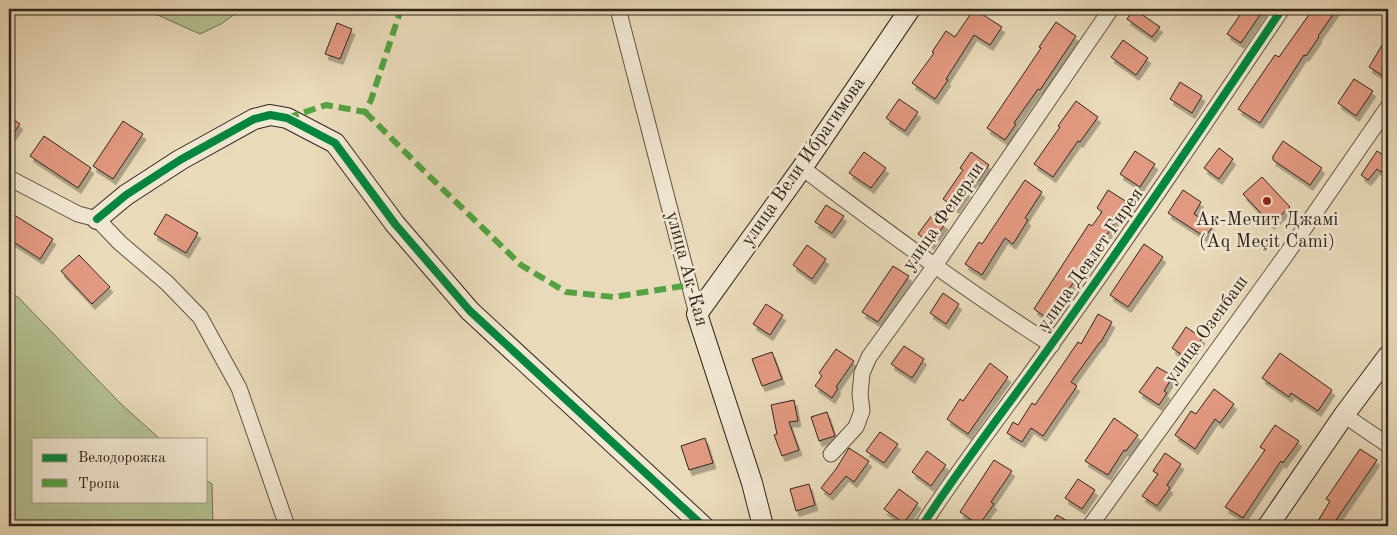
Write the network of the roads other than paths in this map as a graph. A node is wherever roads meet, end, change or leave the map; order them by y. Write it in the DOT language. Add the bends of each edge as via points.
graph roads {
  1 [pos="618,9"];
  2 [pos="910,9"];
  3 [pos="1111,9"];
  4 [pos="1282,9"];
  5 [pos="1388,108"];
  6 [pos="802,168"];
  7 [pos="9,178"];
  8 [pos="97,219"];
  9 [pos="934,267"];
  10 [pos="697,314"];
  11 [pos="1052,345"];
  12 [pos="1388,356"];
  13 [pos="1344,415"];
  14 [pos="1388,445"];
  15 [pos="831,454"];
  16 [pos="287,526"];
  17 [pos="703,526"];
  18 [pos="763,526"];
  19 [pos="922,526"];
  20 [pos="1090,526"];
  21 [pos="1268,526"];
  1 -- 10 [label="street, улица Ак-Кая"];
  2 -- 6 [label="street, улица Вели Ибрагимова"];
  3 -- 9 [label="street, улица Фенерли"];
  4 -- 11 [label="street, улица Девлет Гирея"];
  5 -- 20 [label="street, улица Озенбаш"];
  6 -- 9 [label="street"];
  6 -- 10 [label="street, улица Вели Ибрагимова"];
  7 -- 8 [label="street" via="78,214"];
  8 -- 16 [label="street" via="200,317 239,388"];
  8 -- 17 [label="street" via="126,195 180,160 254,119 270,116 287,118 336,143 395,224 470,311"];
  9 -- 11 [label="street"];
  9 -- 15 [label="street, улица Фенерли" via="869,357 862,373 862,411 856,427"];
  10 -- 18 [label="street, улица Ак-Кая"];
  11 -- 19 [label="street, улица Девлет Гирея"];
  12 -- 13 [label="street"];
  13 -- 14 [label="street"];
  13 -- 21 [label="street"];
}
